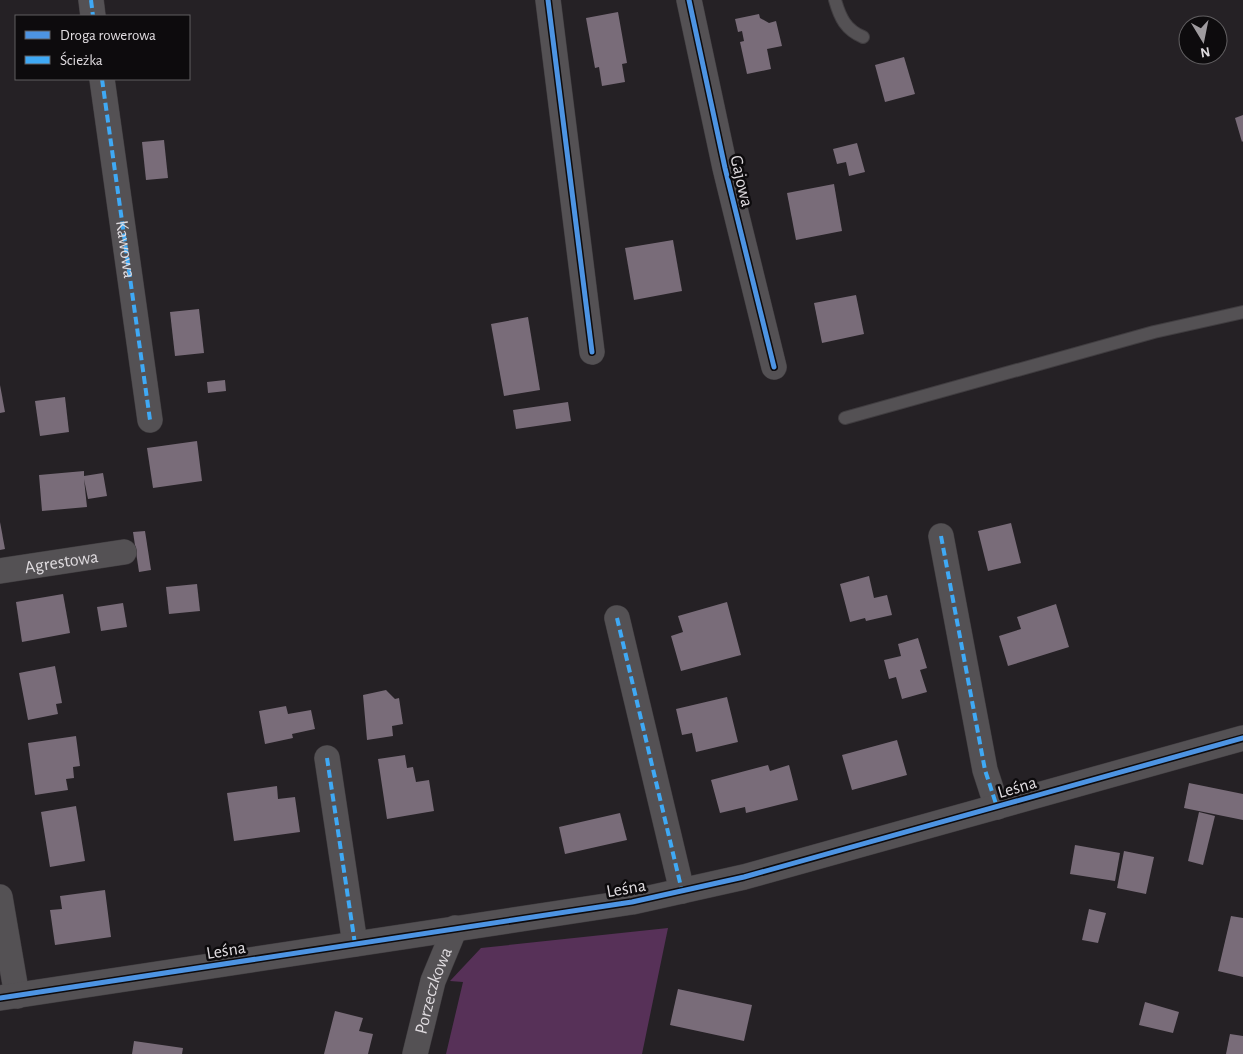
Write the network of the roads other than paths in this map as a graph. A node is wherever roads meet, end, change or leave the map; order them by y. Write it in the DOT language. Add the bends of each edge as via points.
graph roads {
  1 [pos="91,0"];
  2 [pos="548,0"];
  3 [pos="689,0"];
  4 [pos="835,0"];
  5 [pos="93,15"];
  6 [pos="864,37"];
  7 [pos="102,80"];
  8 [pos="1243,312"];
  9 [pos="592,352"];
  10 [pos="774,367"];
  11 [pos="845,418"];
  12 [pos="150,420"];
  13 [pos="941,536"];
  14 [pos="124,552"];
  15 [pos="0,571"];
  16 [pos="617,618"];
  17 [pos="1243,738"];
  18 [pos="327,758"];
  19 [pos="997,806"];
  20 [pos="682,891"];
  21 [pos="0,897"];
  22 [pos="455,928"];
  23 [pos="355,944"];
  24 [pos="9,997"];
  25 [pos="415,1054"];
  1 -- 5 [label="street"];
  2 -- 9 [label="street"];
  3 -- 10 [label="street, Gajowa" via="725,168"];
  4 -- 6 [label="lane" via="850,32"];
  7 -- 12 [label="street, Kawowa"];
  8 -- 11 [label="lane" via="1154,332"];
  13 -- 19 [label="street" via="985,770"];
  14 -- 15 [label="street, Agrestowa"];
  16 -- 20 [label="street"];
  17 -- 19 [label="street, Leśna"];
  18 -- 23 [label="street"];
  19 -- 20 [label="street, Leśna" via="744,877"];
  20 -- 22 [label="street, Leśna" via="632,902"];
  21 -- 24 [label="street"];
  22 -- 23 [label="street, Leśna"];
  22 -- 25 [label="street, Porzeczkowa" via="433,981"];
  23 -- 24 [label="street, Leśna"];
}
